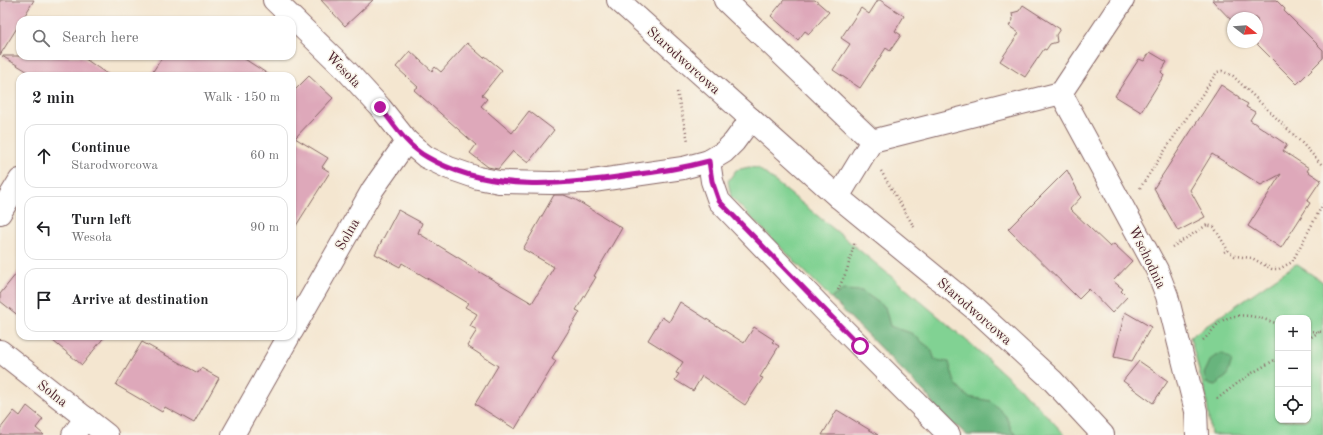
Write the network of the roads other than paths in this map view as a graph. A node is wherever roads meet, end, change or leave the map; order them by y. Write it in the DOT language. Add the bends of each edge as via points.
graph roads {
  1 [pos="274,0"];
  2 [pos="618,0"];
  3 [pos="725,0"];
  4 [pos="1123,0"];
  5 [pos="290,16"];
  6 [pos="296,21"];
  7 [pos="1061,93"];
  8 [pos="750,119"];
  9 [pos="407,141"];
  10 [pos="872,141"];
  11 [pos="701,163"];
  12 [pos="16,187"];
  13 [pos="838,196"];
  14 [pos="0,213"];
  15 [pos="296,324"];
  16 [pos="287,340"];
  17 [pos="0,351"];
  18 [pos="80,427"];
  19 [pos="947,434"];
  20 [pos="106,435"];
  21 [pos="233,435"];
  22 [pos="1103,435"];
  23 [pos="1198,435"];
  1 -- 5 [label="street, Wesoła"];
  2 -- 8 [label="street, Starodworcowa"];
  3 -- 10 [label="street"];
  4 -- 7 [label="street"];
  6 -- 9 [label="street, Wesoła" via="346,70"];
  7 -- 10 [label="street"];
  7 -- 23 [label="street, Wschodnia" via="1157,270 1168,296 1196,411"];
  8 -- 11 [label="street" via="724,152"];
  8 -- 13 [label="street, Starodworcowa"];
  9 -- 11 [label="street, Wesoła" via="426,157 449,168 499,182 586,182"];
  9 -- 15 [label="street, Solna" via="373,189"];
  10 -- 13 [label="street"];
  11 -- 19 [label="street" via="712,181 719,201"];
  12 -- 14 [label="street"];
  13 -- 22 [label="street, Starodworcowa" via="976,310 1052,380"];
  16 -- 21 [label="street"];
  17 -- 18 [label="street, Solna"];
  18 -- 20 [label="street, Solna"];
}
